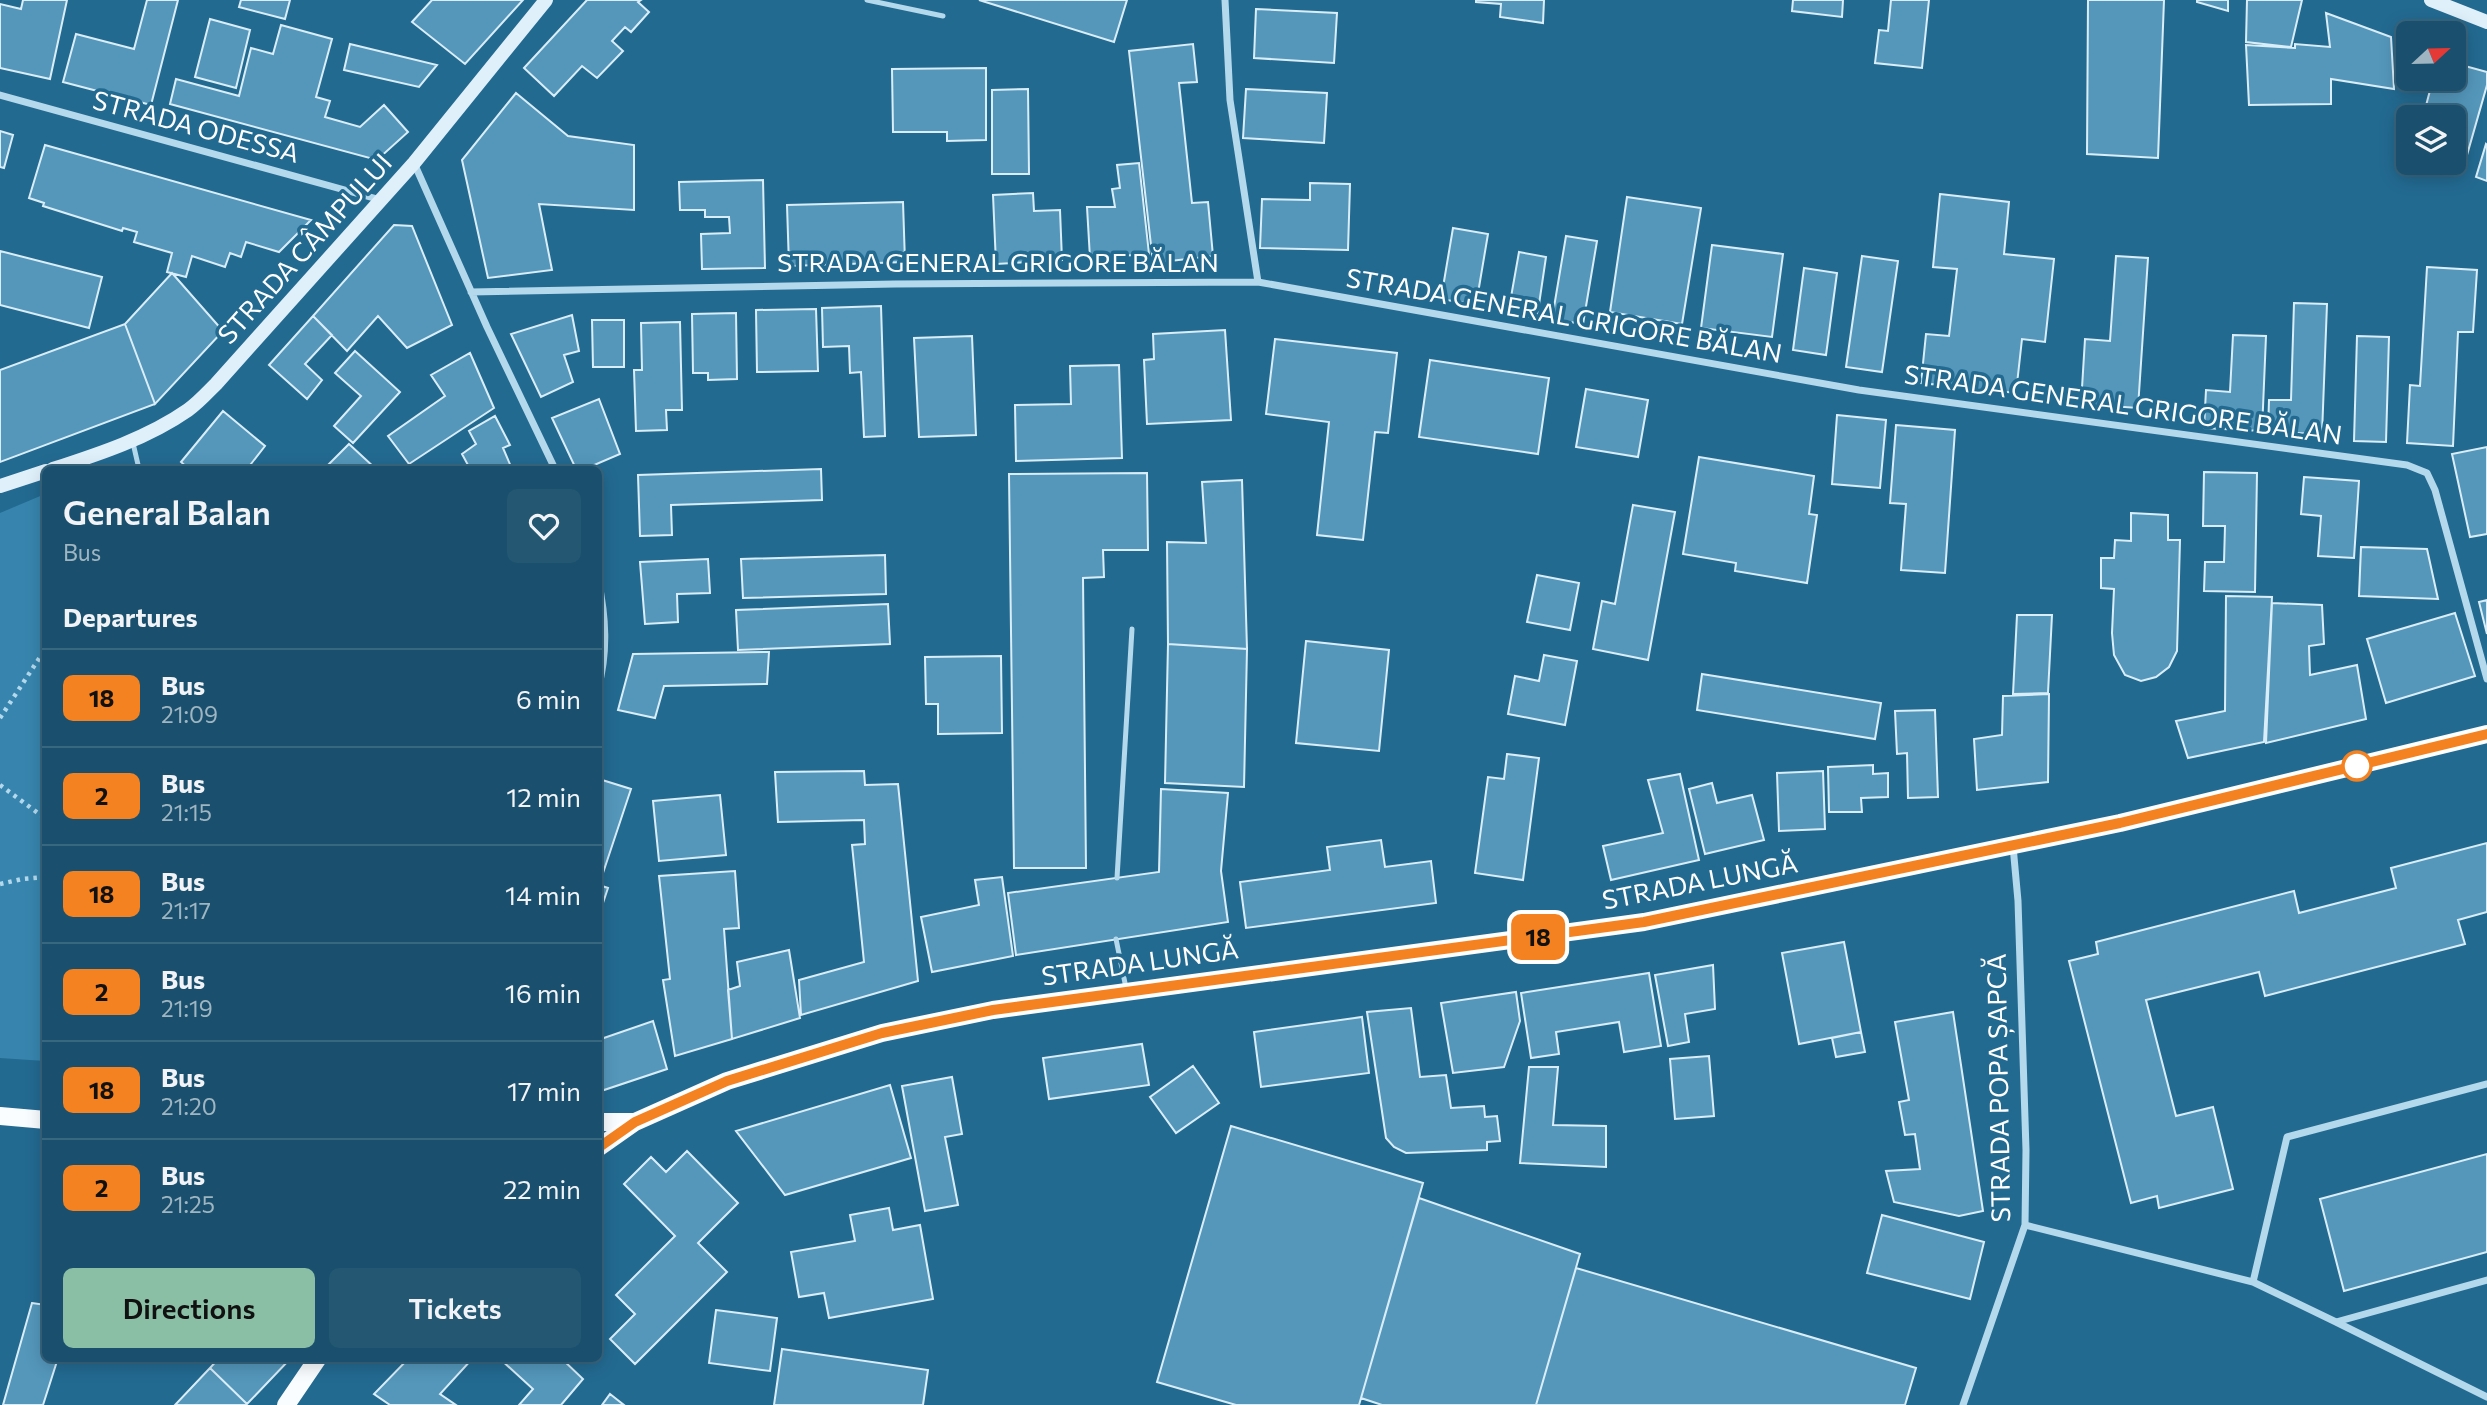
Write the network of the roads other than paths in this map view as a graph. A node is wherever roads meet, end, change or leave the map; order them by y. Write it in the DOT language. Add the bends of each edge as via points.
graph roads {
  1 [pos="545,0"];
  2 [pos="867,0"];
  3 [pos="1225,0"];
  4 [pos="2431,0"];
  5 [pos="943,16"];
  6 [pos="2487,22"];
  7 [pos="0,94"];
  8 [pos="414,163"];
  9 [pos="382,201"];
  10 [pos="1258,282"];
  11 [pos="471,292"];
  12 [pos="132,440"];
  13 [pos="61,466"];
  14 [pos="138,466"];
  15 [pos="554,466"];
  16 [pos="42,472"];
  17 [pos="0,486"];
  18 [pos="602,598"];
  19 [pos="1132,629"];
  20 [pos="602,675"];
  21 [pos="2487,679"];
  22 [pos="2487,734"];
  23 [pos="2013,846"];
  24 [pos="1117,878"];
  25 [pos="1116,939"];
  26 [pos="1127,991"];
  27 [pos="2487,1084"];
  28 [pos="0,1116"];
  29 [pos="42,1120"];
  30 [pos="602,1122"];
  31 [pos="635,1122"];
  32 [pos="602,1145"];
  33 [pos="2025,1225"];
  34 [pos="2487,1280"];
  35 [pos="2253,1282"];
  36 [pos="2336,1322"];
  37 [pos="315,1362"];
  38 [pos="2487,1397"];
  39 [pos="286,1405"];
  40 [pos="1963,1405"];
  1 -- 8 [label="street, STRADA CÂMPULUI"];
  2 -- 5 [label="lane"];
  3 -- 10 [label="street" via="1230,100"];
  4 -- 6 [label="street"];
  7 -- 9 [label="street, STRADA ODESSA"];
  8 -- 9 [label="street, STRADA CÂMPULUI"];
  8 -- 11 [label="street"];
  9 -- 12 [label="street, STRADA CÂMPULUI" via="216,384 190,408"];
  10 -- 11 [label="street, STRADA GENERAL GRIGORE BĂLAN"];
  10 -- 21 [label="street, STRADA GENERAL GRIGORE BĂLAN" via="1860,390 2407,465 2427,473 2435,490"];
  11 -- 15 [label="street"];
  12 -- 13 [label="street, STRADA CÂMPULUI"];
  12 -- 14 [label="lane"];
  16 -- 17 [label="street"];
  18 -- 20 [label="street" via="606,638"];
  19 -- 24 [label="lane"];
  22 -- 23 [label="main road, STRADA LUNGĂ"];
  23 -- 26 [label="main road, STRADA LUNGĂ" via="1644,922"];
  23 -- 33 [label="street, STRADA POPA ȘAPCĂ"];
  25 -- 26 [label="lane"];
  26 -- 31 [label="main road, STRADA LUNGĂ" via="993,1010 882,1033 727,1081"];
  27 -- 35 [label="street" via="2287,1137"];
  28 -- 29 [label="main road"];
  30 -- 31 [label="main road, STRADA LUNGĂ"];
  31 -- 32 [label="main road, STRADA LUNGĂ"];
  33 -- 35 [label="street"];
  33 -- 40 [label="street, STRADA POPA ȘAPCĂ"];
  34 -- 36 [label="street"];
  35 -- 36 [label="street"];
  36 -- 38 [label="street"];
  37 -- 39 [label="main road"];
}
